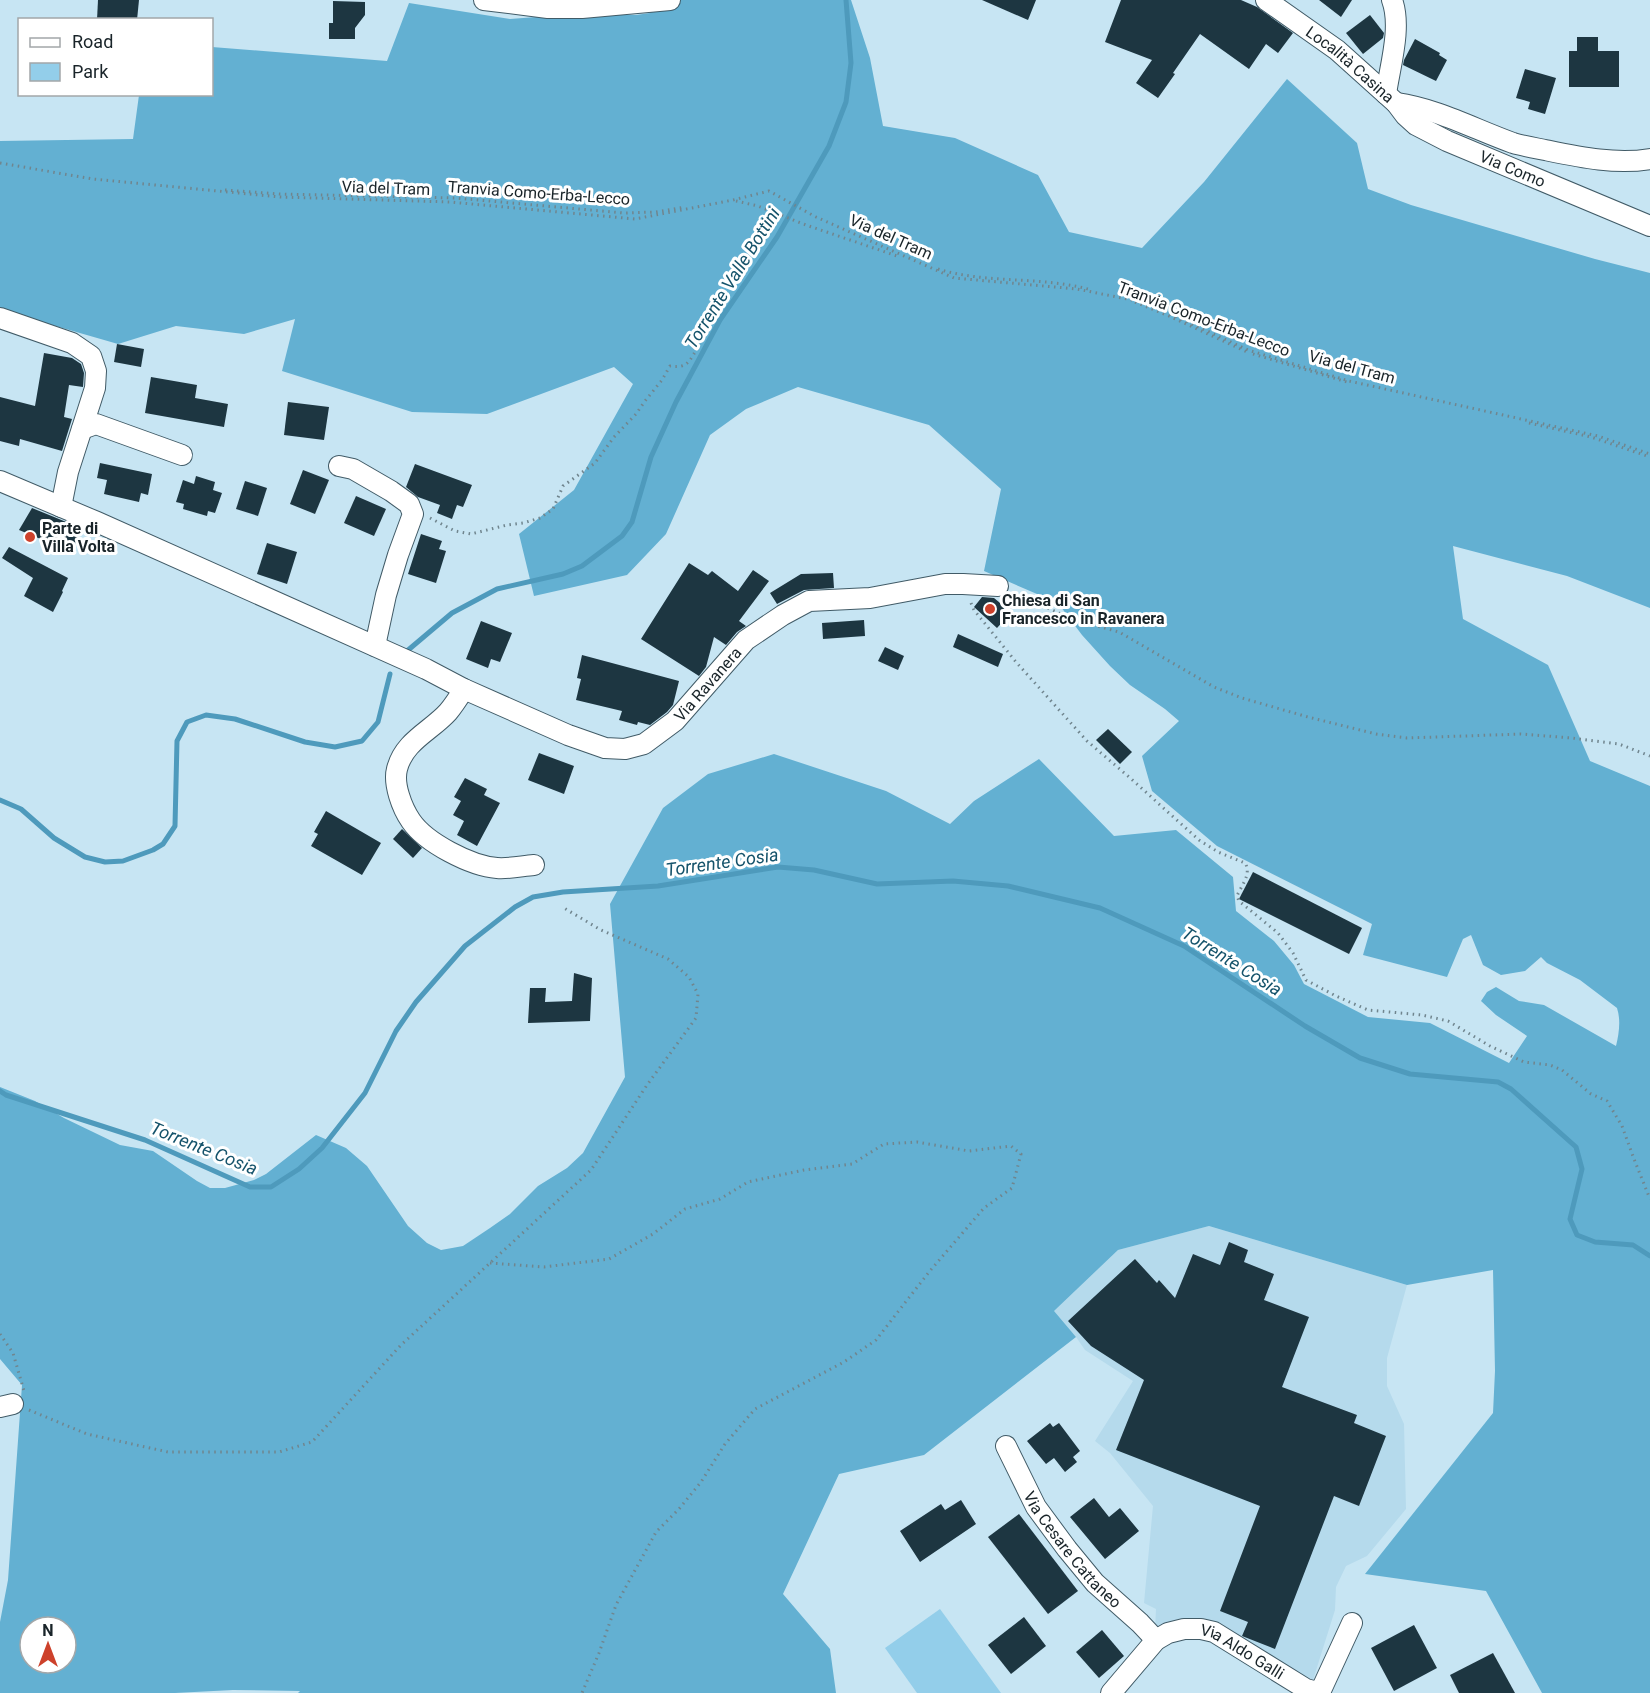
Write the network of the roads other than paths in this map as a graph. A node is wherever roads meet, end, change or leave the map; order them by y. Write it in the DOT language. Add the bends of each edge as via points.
graph roads {
  1 [pos="484,0"];
  2 [pos="670,0"];
  3 [pos="1266,0"];
  4 [pos="1392,0"];
  5 [pos="517,2"];
  6 [pos="1391,98"];
  7 [pos="1650,159"];
  8 [pos="1650,226"];
  9 [pos="0,318"];
  10 [pos="82,429"];
  11 [pos="182,455"];
  12 [pos="339,466"];
  13 [pos="0,481"];
  14 [pos="61,507"];
  15 [pos="998,586"];
  16 [pos="382,650"];
  17 [pos="464,690"];
  18 [pos="534,865"];
  19 [pos="1006,1446"];
  20 [pos="1352,1623"];
  21 [pos="1156,1640"];
  22 [pos="1317,1692"];
  23 [pos="1111,1693"];
  1 -- 5 [label="street"];
  2 -- 5 [label="street" via="582,8 548,8"];
  3 -- 6 [label="street, Località Casina" via="1337,50"];
  4 -- 6 [label="street, Località Casina" via="1396,29"];
  6 -- 7 [label="street" via="1515,144 1605,160"];
  6 -- 8 [label="street, Via Como" via="1416,125 1447,141"];
  9 -- 10 [label="street" via="72,343 91,356 96,371 95,388"];
  10 -- 11 [label="street" via="96,424"];
  10 -- 14 [label="street"];
  12 -- 16 [label="street" via="391,491 409,504 413,514 386,595"];
  13 -- 14 [label="street, Via Ravanera"];
  14 -- 16 [label="street, Via Ravanera"];
  15 -- 17 [label="street, Via Ravanera" via="945,585 870,598 809,601 746,640 675,721 644,744 625,749 605,748 568,735"];
  16 -- 17 [label="street, Via Ravanera"];
  17 -- 18 [label="street" via="448,712 405,753 397,768 399,796 411,821 430,840 452,853 497,868"];
  19 -- 21 [label="street, Via Cesare Cattaneo" via="1036,1506 1067,1549 1095,1583"];
  20 -- 22 [label="street, Via Aldo Galli"];
  21 -- 22 [label="street, Via Aldo Galli" via="1184,1629 1214,1632"];
  21 -- 23 [label="street, Via Aldo Galli"];
}
